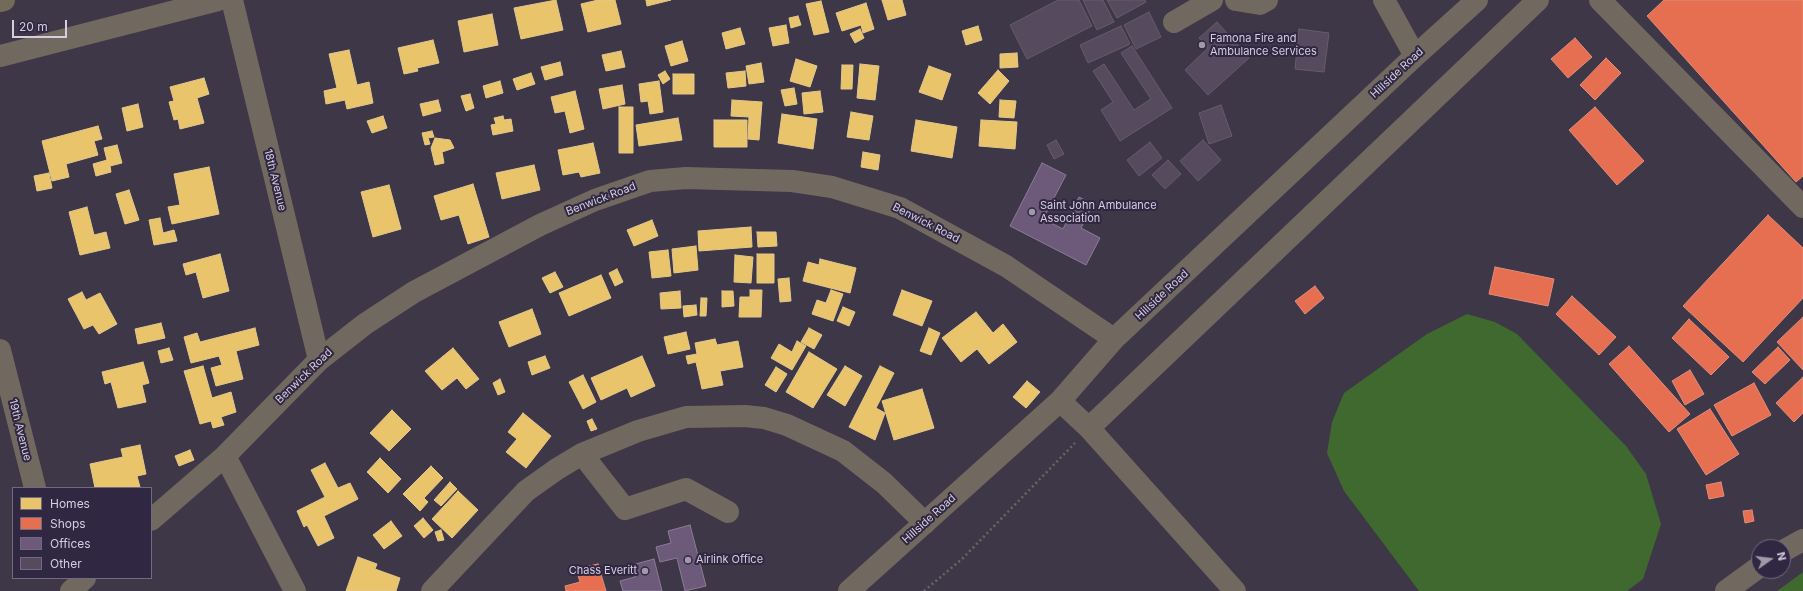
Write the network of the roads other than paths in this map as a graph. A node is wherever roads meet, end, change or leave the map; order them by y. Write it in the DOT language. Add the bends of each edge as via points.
graph roads {
  1 [pos="4,0"];
  2 [pos="218,0"];
  3 [pos="232,0"];
  4 [pos="1212,0"];
  5 [pos="1236,0"];
  6 [pos="1267,0"];
  7 [pos="1384,0"];
  8 [pos="1477,0"];
  9 [pos="1538,0"];
  10 [pos="1600,0"];
  11 [pos="0,1"];
  12 [pos="1174,22"];
  13 [pos="0,56"];
  14 [pos="1415,56"];
  15 [pos="1800,199"];
  16 [pos="1114,339"];
  17 [pos="0,350"];
  18 [pos="319,360"];
  19 [pos="1060,401"];
  20 [pos="1089,428"];
  21 [pos="582,454"];
  22 [pos="225,456"];
  23 [pos="35,487"];
  24 [pos="728,512"];
  25 [pos="152,519"];
  26 [pos="925,522"];
  27 [pos="1803,540"];
  28 [pos="1791,547"];
  29 [pos="1751,573"];
  30 [pos="294,591"];
  31 [pos="432,591"];
  32 [pos="848,591"];
  33 [pos="1235,591"];
  34 [pos="1726,591"];
  1 -- 11 [label="main road"];
  2 -- 13 [label="street"];
  3 -- 18 [label="street, 18th Avenue"];
  4 -- 12 [label="street"];
  5 -- 6 [label="street" via="1260,4"];
  7 -- 14 [label="street"];
  8 -- 14 [label="street, Hillside Road"];
  9 -- 20 [label="street"];
  10 -- 15 [label="street"];
  14 -- 16 [label="street, Hillside Road"];
  16 -- 18 [label="street, Benwick Road" via="1006,266 900,208 832,187 792,181 686,178 650,181 595,200 540,225 414,292 365,324"];
  16 -- 19 [label="street, Hillside Road"];
  17 -- 23 [label="street, 19th Avenue"];
  18 -- 22 [label="street, Benwick Road"];
  19 -- 20 [label="street"];
  19 -- 26 [label="street, Hillside Road"];
  20 -- 33 [label="street"];
  21 -- 24 [label="street" via="625,509 686,489"];
  21 -- 26 [label="street" via="638,431 686,417 764,418 787,425 843,451 884,483"];
  21 -- 31 [label="street" via="526,491"];
  22 -- 25 [label="street, Benwick Road"];
  22 -- 30 [label="street"];
  26 -- 32 [label="street, Hillside Road"];
  27 -- 28 [label="street"];
  29 -- 34 [label="street"];
}
